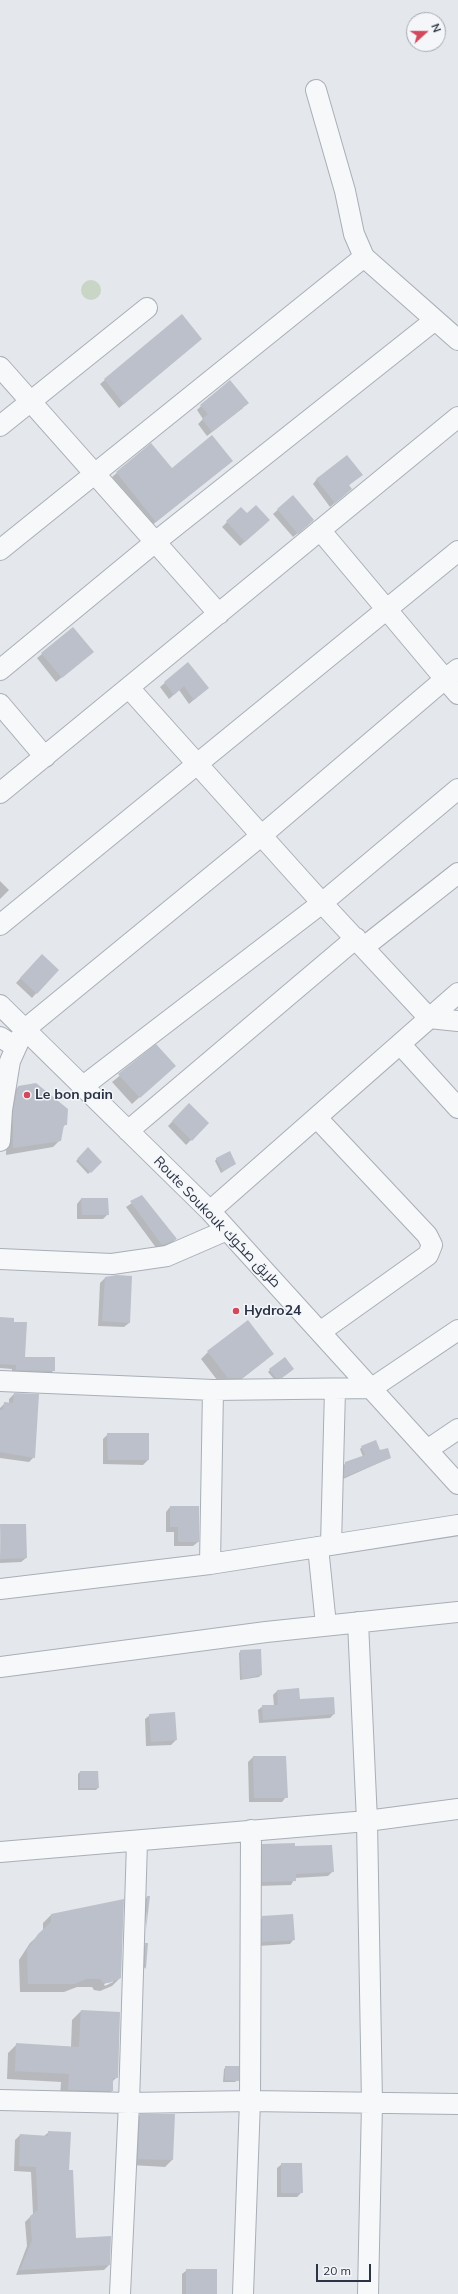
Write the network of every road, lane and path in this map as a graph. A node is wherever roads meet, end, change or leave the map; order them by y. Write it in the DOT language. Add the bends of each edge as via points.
graph roads {
  1 [pos="316,90"];
  2 [pos="364,257"];
  3 [pos="147,308"];
  4 [pos="436,320"];
  5 [pos="458,340"];
  6 [pos="0,367"];
  7 [pos="31,401"];
  8 [pos="458,417"];
  9 [pos="0,426"];
  10 [pos="95,472"];
  11 [pos="320,530"];
  12 [pos="154,543"];
  13 [pos="0,550"];
  14 [pos="458,551"];
  15 [pos="387,610"];
  16 [pos="219,614"];
  17 [pos="0,670"];
  18 [pos="452,674"];
  19 [pos="129,688"];
  20 [pos="458,694"];
  21 [pos="0,704"];
  22 [pos="45,757"];
  23 [pos="198,764"];
  24 [pos="458,789"];
  25 [pos="0,793"];
  26 [pos="262,835"];
  27 [pos="458,873"];
  28 [pos="322,903"];
  29 [pos="0,925"];
  30 [pos="360,943"];
  31 [pos="458,993"];
  32 [pos="0,1005"];
  33 [pos="429,1018"];
  34 [pos="458,1022"];
  35 [pos="13,1038"];
  36 [pos="400,1044"];
  37 [pos="82,1087"];
  38 [pos="458,1108"];
  39 [pos="317,1118"];
  40 [pos="128,1131"];
  41 [pos="0,1141"];
  42 [pos="210,1211"];
  43 [pos="228,1230"];
  44 [pos="0,1259"];
  45 [pos="458,1330"];
  46 [pos="320,1332"];
  47 [pos="0,1381"];
  48 [pos="372,1388"];
  49 [pos="335,1389"];
  50 [pos="213,1390"];
  51 [pos="458,1429"];
  52 [pos="427,1450"];
  53 [pos="458,1484"];
  54 [pos="458,1525"];
  55 [pos="324,1546"];
  56 [pos="210,1564"];
  57 [pos="0,1589"];
  58 [pos="458,1612"];
  59 [pos="358,1622"];
  60 [pos="326,1625"];
  61 [pos="0,1667"];
  62 [pos="458,1809"];
  63 [pos="367,1821"];
  64 [pos="251,1830"];
  65 [pos="137,1842"];
  66 [pos="0,1852"];
  67 [pos="0,2100"];
  68 [pos="250,2101"];
  69 [pos="129,2102"];
  70 [pos="372,2103"];
  71 [pos="458,2104"];
  72 [pos="120,2294"];
  73 [pos="243,2294"];
  74 [pos="368,2294"];
  1 -- 2 [label="street" via="345,192 354,234"];
  2 -- 4 [label="street"];
  2 -- 10 [label="street"];
  3 -- 7 [label="street"];
  4 -- 5 [label="street"];
  4 -- 12 [label="street"];
  6 -- 7 [label="street"];
  7 -- 9 [label="street"];
  7 -- 10 [label="street"];
  8 -- 11 [label="street"];
  10 -- 12 [label="street"];
  10 -- 13 [label="street"];
  11 -- 15 [label="street"];
  11 -- 16 [label="street"];
  12 -- 16 [label="street"];
  12 -- 17 [label="street"];
  14 -- 15 [label="street"];
  15 -- 18 [label="street"];
  15 -- 23 [label="street"];
  16 -- 19 [label="street"];
  18 -- 20 [label="street"];
  18 -- 26 [label="street"];
  19 -- 22 [label="street"];
  19 -- 23 [label="street"];
  21 -- 22 [label="street"];
  22 -- 25 [label="street"];
  23 -- 26 [label="street"];
  23 -- 29 [label="street"];
  24 -- 28 [label="street"];
  26 -- 28 [label="street"];
  26 -- 35 [label="street"];
  27 -- 30 [label="street"];
  28 -- 30 [label="street"];
  28 -- 37 [label="street"];
  30 -- 33 [label="street"];
  30 -- 40 [label="street"];
  31 -- 33 [label="street"];
  32 -- 35 [label="street, Route Soukouk طريق صكوك"];
  33 -- 34 [label="street"];
  33 -- 36 [label="street"];
  35 -- 37 [label="street, Route Soukouk طريق صكوك"];
  35 -- 41 [label="street"];
  36 -- 38 [label="street"];
  36 -- 39 [label="street"];
  37 -- 40 [label="street, Route Soukouk طريق صكوك"];
  39 -- 42 [label="street"];
  39 -- 46 [label="street" via="427,1235 432,1246 428,1256"];
  40 -- 42 [label="street, Route Soukouk طريق صكوك"];
  42 -- 43 [label="street, Route Soukouk طريق صكوك"];
  43 -- 44 [label="street" via="167,1256 112,1264"];
  43 -- 46 [label="street, Route Soukouk طريق صكوك"];
  45 -- 48 [label="street"];
  46 -- 48 [label="street, Route Soukouk طريق صكوك"];
  47 -- 50 [label="street"];
  48 -- 49 [label="street"];
  48 -- 52 [label="street, Route Soukouk طريق صكوك"];
  49 -- 50 [label="street"];
  49 -- 55 [label="street"];
  50 -- 56 [label="street"];
  51 -- 52 [label="street"];
  52 -- 53 [label="street, Route Soukouk طريق صكوك"];
  54 -- 55 [label="street"];
  55 -- 56 [label="street"];
  55 -- 60 [label="street"];
  56 -- 57 [label="street"];
  58 -- 59 [label="street"];
  59 -- 60 [label="street"];
  59 -- 63 [label="street"];
  60 -- 61 [label="street"];
  62 -- 63 [label="street"];
  63 -- 64 [label="street"];
  63 -- 70 [label="street"];
  64 -- 65 [label="street"];
  64 -- 68 [label="street"];
  65 -- 66 [label="street"];
  65 -- 69 [label="street"];
  67 -- 69 [label="street"];
  68 -- 69 [label="street"];
  68 -- 70 [label="street"];
  68 -- 73 [label="street"];
  69 -- 72 [label="street"];
  70 -- 71 [label="street"];
  70 -- 74 [label="street"];
}
